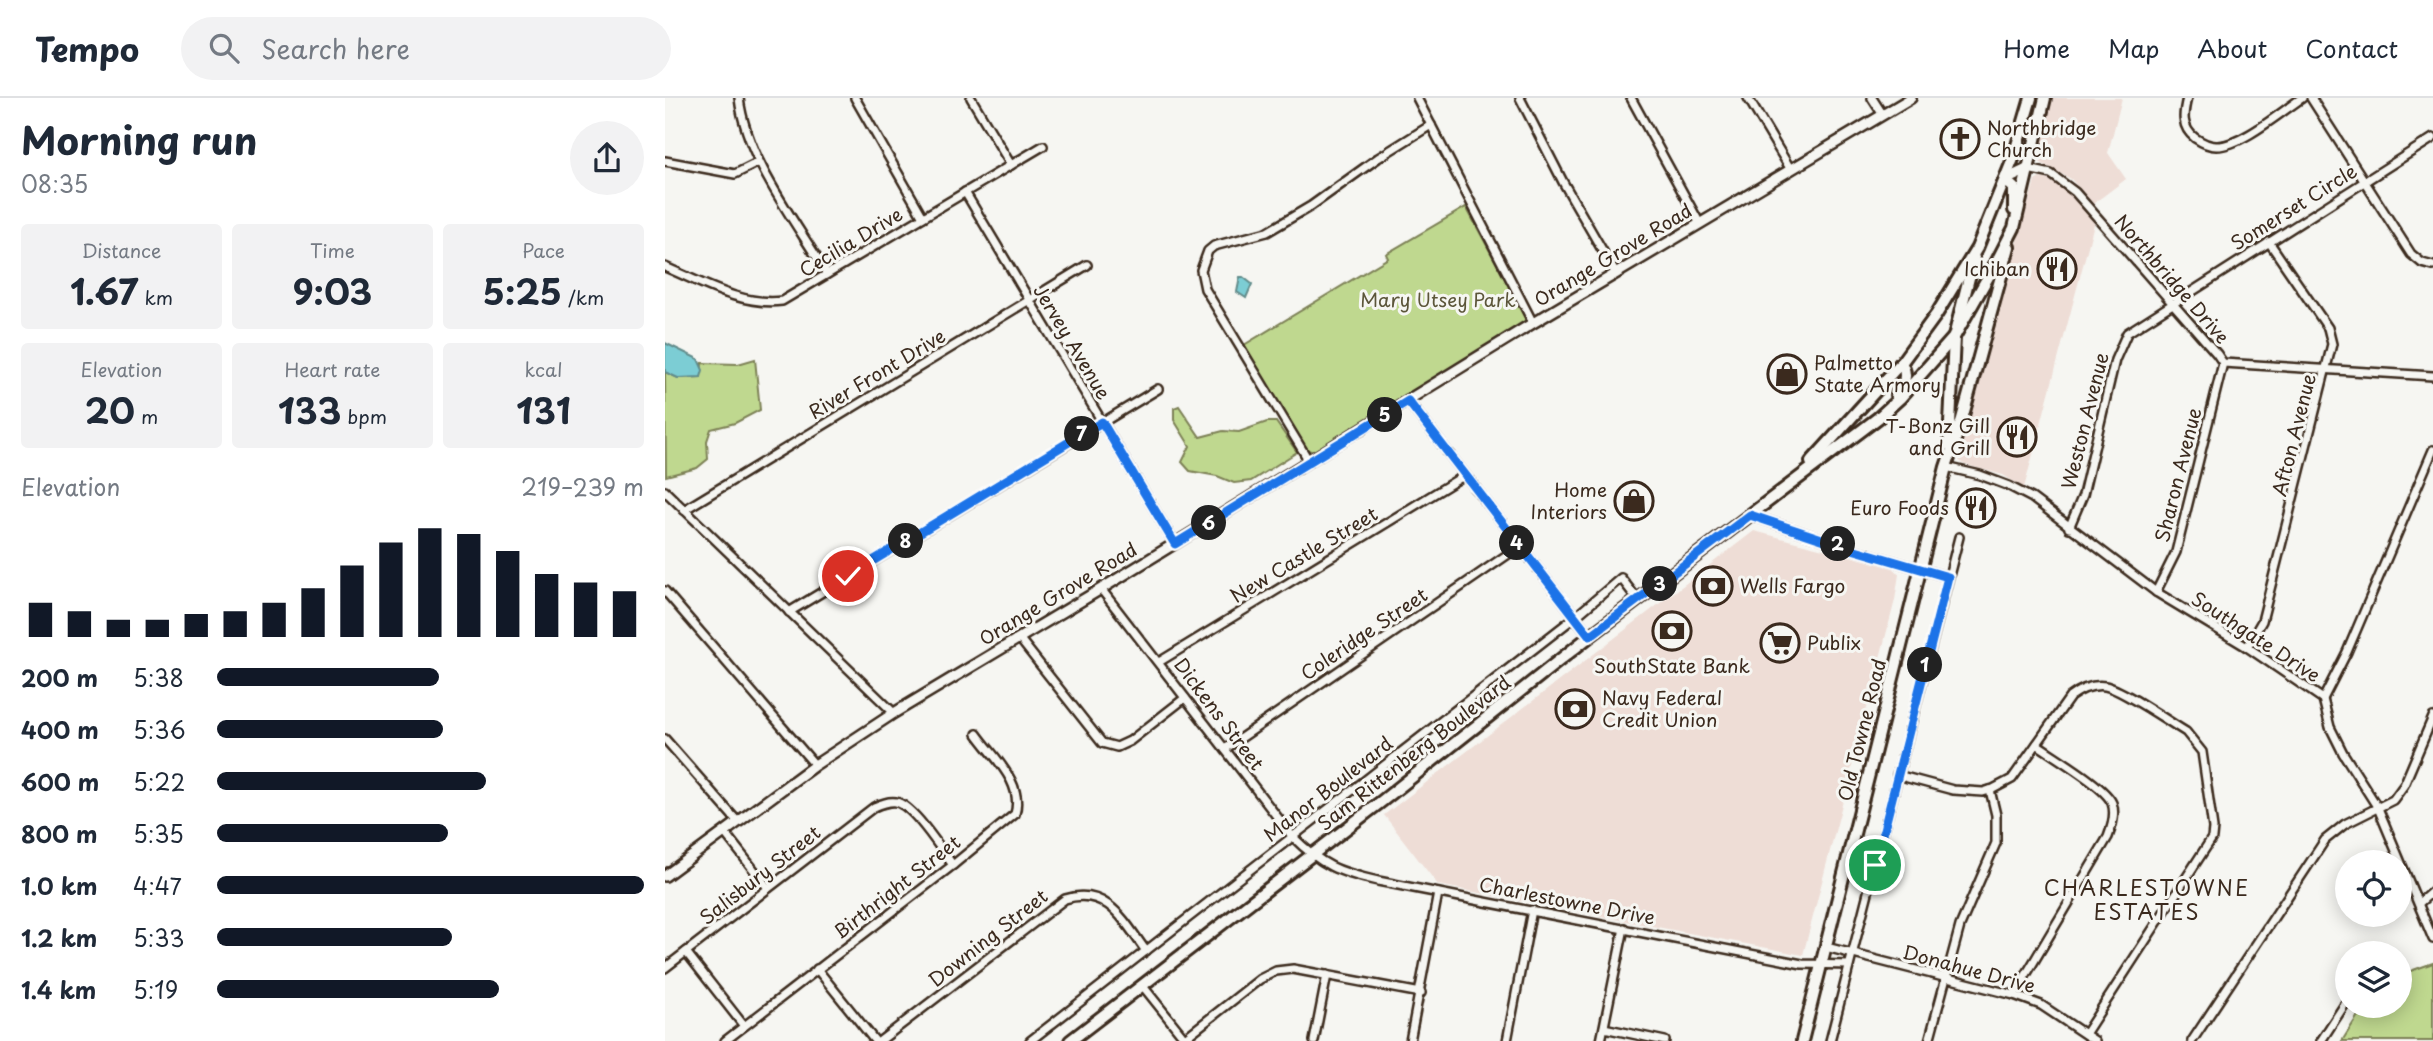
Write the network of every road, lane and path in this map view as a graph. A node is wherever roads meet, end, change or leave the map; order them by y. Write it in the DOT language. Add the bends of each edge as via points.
graph roads {
  1 [pos="739,98"];
  2 [pos="855,98"];
  3 [pos="971,98"];
  4 [pos="1417,98"];
  5 [pos="1520,98"];
  6 [pos="1631,98"];
  7 [pos="1748,98"];
  8 [pos="1872,98"];
  9 [pos="1911,98"];
  10 [pos="2031,98"];
  11 [pos="2045,98"];
  12 [pos="2187,98"];
  13 [pos="2302,98"];
  14 [pos="2311,98"];
  15 [pos="1883,116"];
  16 [pos="2024,124"];
  17 [pos="1431,125"];
  18 [pos="2433,138"];
  19 [pos="1043,146"];
  20 [pos="665,160"];
  21 [pos="759,162"];
  22 [pos="1011,165"];
  23 [pos="2028,169"];
  24 [pos="1791,170"];
  25 [pos="2005,180"];
  26 [pos="2364,182"];
  27 [pos="965,192"];
  28 [pos="923,217"];
  29 [pos="1700,224"];
  30 [pos="2014,228"];
  31 [pos="2269,242"];
  32 [pos="1977,248"];
  33 [pos="1087,265"];
  34 [pos="2433,266"];
  35 [pos="665,267"];
  36 [pos="827,274"];
  37 [pos="1616,274"];
  38 [pos="1028,300"];
  39 [pos="2173,303"];
  40 [pos="1533,323"];
  41 [pos="1954,337"];
  42 [pos="1901,363"];
  43 [pos="2223,363"];
  44 [pos="2327,368"];
  45 [pos="2433,376"];
  46 [pos="1159,389"];
  47 [pos="1408,401"];
  48 [pos="1878,418"];
  49 [pos="1102,422"];
  50 [pos="2433,450"];
  51 [pos="1309,461"];
  52 [pos="1946,467"];
  53 [pos="1465,475"];
  54 [pos="665,491"];
  55 [pos="1779,493"];
  56 [pos="684,510"];
  57 [pos="1750,515"];
  58 [pos="2069,528"];
  59 [pos="1959,537"];
  60 [pos="1175,544"];
  61 [pos="1520,546"];
  62 [pos="1921,569"];
  63 [pos="1948,577"];
  64 [pos="1101,589"];
  65 [pos="665,591"];
  66 [pos="2156,592"];
  67 [pos="1638,600"];
  68 [pos="789,612"];
  69 [pos="1575,617"];
  70 [pos="1590,636"];
  71 [pos="1019,638"];
  72 [pos="2246,647"];
  73 [pos="1159,662"];
  74 [pos="1185,698"];
  75 [pos="2323,699"];
  76 [pos="894,713"];
  77 [pos="2433,717"];
  78 [pos="977,734"];
  79 [pos="665,739"];
  80 [pos="2037,744"];
  81 [pos="1225,749"];
  82 [pos="815,765"];
  83 [pos="1898,775"];
  84 [pos="1990,790"];
  85 [pos="2378,808"];
  86 [pos="739,822"];
  87 [pos="725,833"];
  88 [pos="1292,836"];
  89 [pos="1312,856"];
  90 [pos="953,865"];
  91 [pos="665,876"];
  92 [pos="768,888"];
  93 [pos="2433,891"];
  94 [pos="1438,892"];
  95 [pos="2419,903"];
  96 [pos="1532,910"];
  97 [pos="1624,928"];
  98 [pos="2433,939"];
  99 [pos="1826,947"];
  100 [pos="1146,951"];
  101 [pos="686,952"];
  102 [pos="1852,954"];
  103 [pos="1850,965"];
  104 [pos="1821,966"];
  105 [pos="665,968"];
  106 [pos="817,969"];
  107 [pos="1327,975"];
  108 [pos="1945,978"];
  109 [pos="1142,985"];
  110 [pos="1421,993"];
  111 [pos="2014,995"];
  112 [pos="2336,1018"];
  113 [pos="744,1026"];
  114 [pos="1604,1028"];
  115 [pos="2085,1034"];
  116 [pos="1184,1040"];
  117 [pos="725,1041"];
  118 [pos="877,1041"];
  119 [pos="1030,1041"];
  120 [pos="1070,1041"];
  121 [pos="1314,1041"];
  122 [pos="1410,1041"];
  123 [pos="1507,1041"];
  124 [pos="1601,1041"];
  125 [pos="1665,1041"];
  126 [pos="1802,1041"];
  127 [pos="1830,1041"];
  128 [pos="1929,1041"];
  129 [pos="2095,1041"];
  130 [pos="2192,1041"];
  131 [pos="2321,1041"];
  1 -- 21 [label="street"];
  2 -- 28 [label="street"];
  3 -- 22 [label="street"];
  4 -- 17 [label="street"];
  5 -- 37 [label="street"];
  6 -- 29 [label="street"];
  7 -- 24 [label="street"];
  8 -- 15 [label="street"];
  9 -- 15 [label="street, Orange Grove Road"];
  10 -- 16 [label="main road, Sam Rittenberg Boulevard"];
  11 -- 23 [label="main road, Sam Rittenberg Boulevard"];
  12 -- 13 [label="street" via="2183,119 2188,132 2217,147 2234,143"];
  14 -- 26 [label="street"];
  15 -- 24 [label="street, Orange Grove Road"];
  16 -- 23 [label="main road"];
  16 -- 25 [label="main road, Sam Rittenberg Boulevard"];
  17 -- 40 [label="street"];
  17 -- 51 [label="street" via="1311,206 1267,232 1214,246 1204,260 1205,289"];
  18 -- 26 [label="street, Somerset Circle"];
  19 -- 22 [label="street, Cecilia Drive"];
  20 -- 21 [label="street" via="735,173"];
  21 -- 36 [label="street"];
  22 -- 27 [label="street, Cecilia Drive"];
  23 -- 25 [label="main road"];
  23 -- 30 [label="main road, Sam Rittenberg Boulevard"];
  23 -- 39 [label="street, Northbridge Drive" via="2051,174 2075,192"];
  24 -- 29 [label="street, Orange Grove Road"];
  25 -- 30 [label="main road" via="2014,188"];
  25 -- 32 [label="main road, Sam Rittenberg Boulevard"];
  26 -- 31 [label="street, Somerset Circle"];
  26 -- 34 [label="street" via="2411,254"];
  27 -- 28 [label="street, Cecilia Drive"];
  27 -- 38 [label="street, Jervey Avenue"];
  28 -- 36 [label="street, Cecilia Drive"];
  29 -- 37 [label="street, Orange Grove Road"];
  30 -- 41 [label="main road, Sam Rittenberg Boulevard"];
  30 -- 52 [label="main road, Old Towne Road"];
  31 -- 39 [label="street, Somerset Circle"];
  31 -- 44 [label="street, Afton Avenue" via="2328,328 2332,344"];
  32 -- 41 [label="main road, Old Towne Road"];
  32 -- 42 [label="main road, Sam Rittenberg Boulevard"];
  33 -- 38 [label="street, River Front Drive"];
  35 -- 36 [label="street, Cecilia Drive" via="761,303 782,301"];
  37 -- 40 [label="street, Orange Grove Road"];
  38 -- 49 [label="street, Jervey Avenue"];
  38 -- 56 [label="street, River Front Drive"];
  39 -- 43 [label="street, Northbridge Drive"];
  39 -- 58 [label="street, Weston Avenue" via="2127,333 2119,347 2083,495"];
  40 -- 47 [label="street, Orange Grove Road"];
  41 -- 48 [label="main road, Sam Rittenberg Boulevard"];
  41 -- 52 [label="main road, Old Towne Road"];
  42 -- 48 [label="main road" via="1906,373 1903,386"];
  42 -- 55 [label="main road, Sam Rittenberg Boulevard"];
  43 -- 44 [label="street, Northbridge Drive"];
  43 -- 66 [label="street, Sharon Avenue" via="2176,552"];
  44 -- 45 [label="street, Northbridge Drive"];
  44 -- 72 [label="street, Afton Avenue" via="2262,621"];
  46 -- 49 [label="street"];
  47 -- 51 [label="street, Orange Grove Road"];
  47 -- 53 [label="street"];
  48 -- 55 [label="main road, Sam Rittenberg Boulevard"];
  49 -- 60 [label="street, Jervey Avenue"];
  49 -- 68 [label="street"];
  50 -- 75 [label="street"];
  51 -- 60 [label="street, Orange Grove Road"];
  52 -- 58 [label="street, Southgate Drive" via="2009,486"];
  52 -- 62 [label="main road, Old Towne Road"];
  53 -- 61 [label="street"];
  53 -- 73 [label="street, New Castle Street"];
  54 -- 56 [label="street"];
  55 -- 57 [label="main road, Sam Rittenberg Boulevard"];
  56 -- 68 [label="street"];
  57 -- 62 [label="street"];
  57 -- 67 [label="main road, Sam Rittenberg Boulevard"];
  58 -- 66 [label="street, Southgate Drive"];
  59 -- 63 [label="street"];
  60 -- 64 [label="street, Orange Grove Road"];
  61 -- 69 [label="street"];
  61 -- 81 [label="street, Coleridge Street"];
  62 -- 63 [label="street"];
  62 -- 99 [label="main road, Old Towne Road"];
  63 -- 83 [label="street"];
  64 -- 71 [label="street, Orange Grove Road"];
  64 -- 73 [label="street, Dickens Street"];
  65 -- 82 [label="street"];
  66 -- 72 [label="street, Southgate Drive"];
  67 -- 69 [label="street, Manor Boulevard" via="1621,578"];
  67 -- 70 [label="main road, Sam Rittenberg Boulevard"];
  68 -- 76 [label="street"];
  69 -- 70 [label="street"];
  69 -- 88 [label="street, Manor Boulevard"];
  70 -- 89 [label="main road, Sam Rittenberg Boulevard"];
  71 -- 74 [label="street" via="1102,743 1117,747 1130,741"];
  71 -- 76 [label="street, Orange Grove Road"];
  72 -- 75 [label="street, Southgate Drive"];
  73 -- 74 [label="street, Dickens Street"];
  74 -- 81 [label="street, Dickens Street"];
  75 -- 85 [label="street, Southgate Drive" via="2338,744"];
  76 -- 82 [label="street, Orange Grove Road"];
  77 -- 85 [label="street" via="2404,785 2393,800"];
  78 -- 90 [label="street, Birthright Street" via="1015,786 1017,804 1009,820"];
  79 -- 86 [label="street"];
  80 -- 84 [label="street" via="2012,779"];
  80 -- 111 [label="street" via="2100,789 2111,800 2113,816 2108,836"];
  80 -- 115 [label="street" via="2070,697 2081,689 2105,686 2186,732 2202,752 2212,838"];
  81 -- 88 [label="street, Dickens Street"];
  82 -- 86 [label="street, Orange Grove Road"];
  83 -- 84 [label="street" via="1953,790"];
  83 -- 102 [label="street"];
  84 -- 108 [label="street" via="1996,843 1960,926"];
  85 -- 95 [label="street, Southgate Drive"];
  85 -- 130 [label="street" via="2325,839"];
  86 -- 87 [label="street, Orange Grove Road"];
  87 -- 91 [label="street, Orange Grove Road"];
  87 -- 92 [label="street"];
  88 -- 89 [label="street, Dickens Street"];
  88 -- 100 [label="street, Manor Boulevard"];
  89 -- 94 [label="street, Charlestowne Drive" via="1357,876"];
  89 -- 109 [label="main road, Sam Rittenberg Boulevard"];
  90 -- 92 [label="street, Salisbury Street" via="910,810 898,802 886,802"];
  90 -- 106 [label="street, Birthright Street"];
  92 -- 101 [label="street, Salisbury Street"];
  93 -- 95 [label="street"];
  94 -- 96 [label="street, Charlestowne Drive"];
  94 -- 110 [label="street"];
  95 -- 98 [label="street, Southgate Drive"];
  96 -- 97 [label="street, Charlestowne Drive"];
  96 -- 123 [label="street"];
  97 -- 104 [label="street, Charlestowne Drive"];
  97 -- 114 [label="street"];
  99 -- 102 [label="street, Donahue Drive"];
  99 -- 104 [label="main road, Old Towne Road"];
  100 -- 118 [label="street, Downing Street" via="1105,903 1094,896 1065,899"];
  100 -- 119 [label="street, Manor Boulevard"];
  101 -- 105 [label="street, Salisbury Street"];
  101 -- 113 [label="street"];
  102 -- 103 [label="street"];
  102 -- 108 [label="street, Donahue Drive"];
  103 -- 104 [label="street, Charlestowne Drive"];
  103 -- 127 [label="street"];
  104 -- 126 [label="main road, Old Towne Road"];
  106 -- 113 [label="street, Birthright Street"];
  106 -- 118 [label="street"];
  107 -- 110 [label="street"];
  107 -- 116 [label="street" via="1276,971"];
  107 -- 121 [label="street"];
  108 -- 111 [label="street, Donahue Drive"];
  108 -- 128 [label="street"];
  109 -- 116 [label="street"];
  109 -- 120 [label="main road, Sam Rittenberg Boulevard"];
  110 -- 122 [label="street"];
  111 -- 115 [label="street, Donahue Drive" via="2041,1005"];
  112 -- 131 [label="street"];
  113 -- 117 [label="street, Birthright Street"];
  114 -- 124 [label="street"];
  114 -- 125 [label="street"];
  115 -- 129 [label="street, Donahue Drive"];
}
